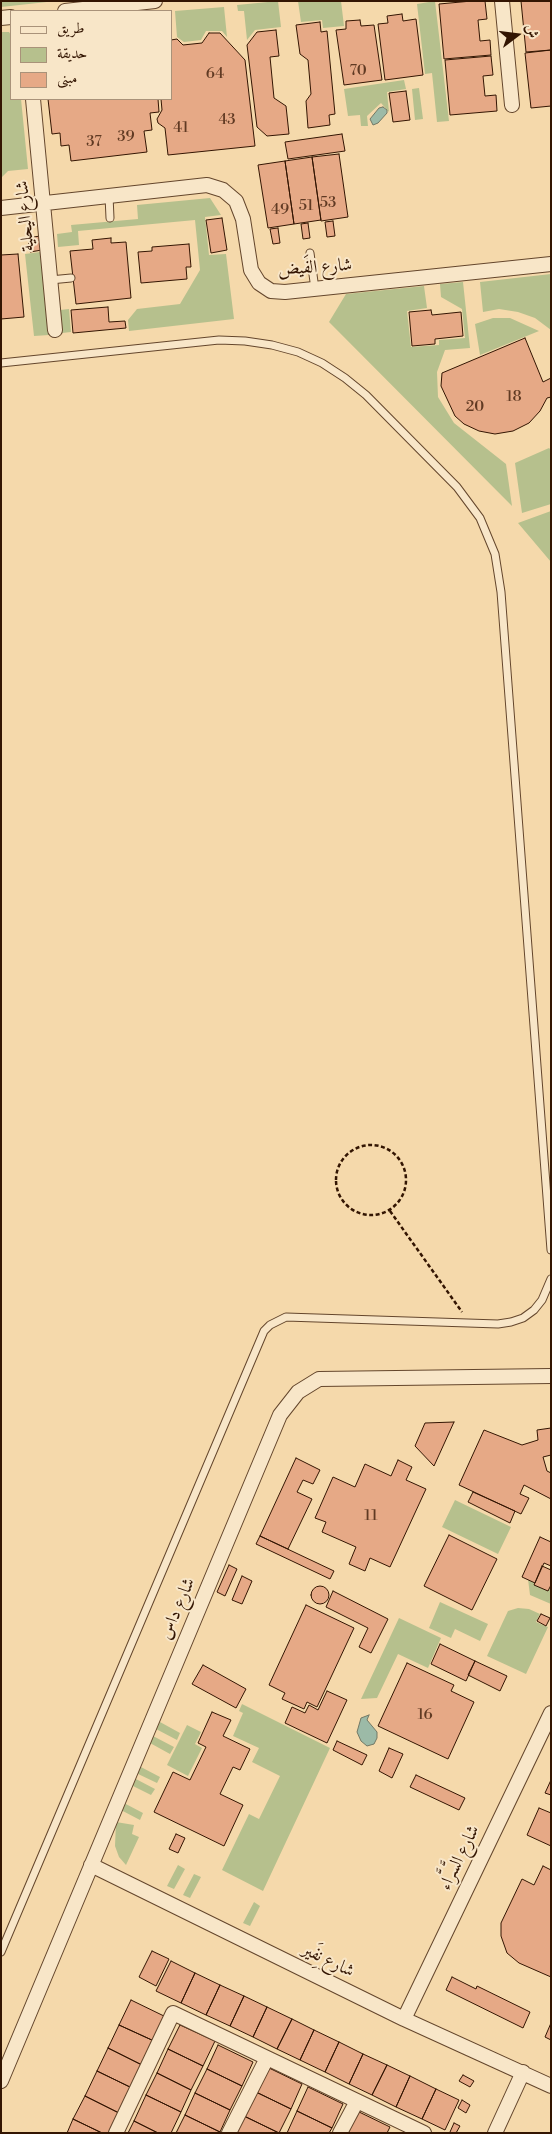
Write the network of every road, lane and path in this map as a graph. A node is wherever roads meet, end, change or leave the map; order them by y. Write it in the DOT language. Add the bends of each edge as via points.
graph roads {
  1 [pos="155,1"];
  2 [pos="502,1"];
  3 [pos="74,10"];
  4 [pos="33,100"];
  5 [pos="512,105"];
  6 [pos="109,196"];
  7 [pos="44,203"];
  8 [pos="1,208"];
  9 [pos="110,218"];
  10 [pos="310,253"];
  11 [pos="551,264"];
  12 [pos="71,278"];
  13 [pos="50,280"];
  14 [pos="315,289"];
  15 [pos="55,330"];
  16 [pos="1,363"];
  17 [pos="390,1210"];
  18 [pos="551,1250"];
  19 [pos="551,1279"];
  20 [pos="470,1324"];
  21 [pos="551,1376"];
  22 [pos="551,1713"];
  23 [pos="92,1865"];
  24 [pos="1,1952"];
  25 [pos="404,2019"];
  26 [pos="267,2058"];
  27 [pos="523,2072"];
  28 [pos="1,2081"];
  29 [pos="551,2086"];
  30 [pos="357,2101"];
  31 [pos="116,2133"];
  32 [pos="229,2133"];
  33 [pos="340,2133"];
  34 [pos="424,2133"];
  35 [pos="495,2133"];
  1 -- 3 [label="street"];
  2 -- 5 [label="street"];
  4 -- 7 [label="street, شارع اليحلية"];
  6 -- 7 [label="street, شارع الفَيض"];
  6 -- 9 [label="lane"];
  6 -- 14 [label="street, شارع الفَيض" via="207,185 223,190 236,201 244,219 251,270 259,283 271,291"];
  7 -- 8 [label="street, شارع الفَيض"];
  7 -- 13 [label="street, شارع اليحلية"];
  10 -- 14 [label="lane"];
  11 -- 14 [label="street, شارع الفَيض"];
  12 -- 13 [label="lane"];
  13 -- 15 [label="street, شارع اليحلية"];
  16 -- 18 [label="lane" via="219,340 246,341 298,352 322,363 366,395 457,487 480,518 495,554 501,592"];
  17 -- 17 [label="path" via="366,1215 354,1211 338,1193 338,1169 353,1150 364,1145 376,1145 388,1149 401,1162 406,1179 404,1191"];
  17 -- 20 [label="path"];
  19 -- 20 [label="lane" via="542,1300 523,1318 498,1324"];
  20 -- 24 [label="lane" via="286,1317 270,1324 264,1332"];
  21 -- 23 [label="street, شارع داس" via="320,1379 298,1392 280,1415"];
  22 -- 25 [label="street, شارع السَّرَّاء"];
  23 -- 25 [label="street, شارع نِفَير"];
  23 -- 28 [label="street, شارع داس"];
  25 -- 27 [label="street, شارع نِفَير"];
  26 -- 30 [label="street"];
  26 -- 31 [label="street" via="173,2013"];
  26 -- 32 [label="street"];
  27 -- 29 [label="street, شارع نِفَير"];
  27 -- 35 [label="street"];
  30 -- 33 [label="street"];
  30 -- 34 [label="street"];
}
